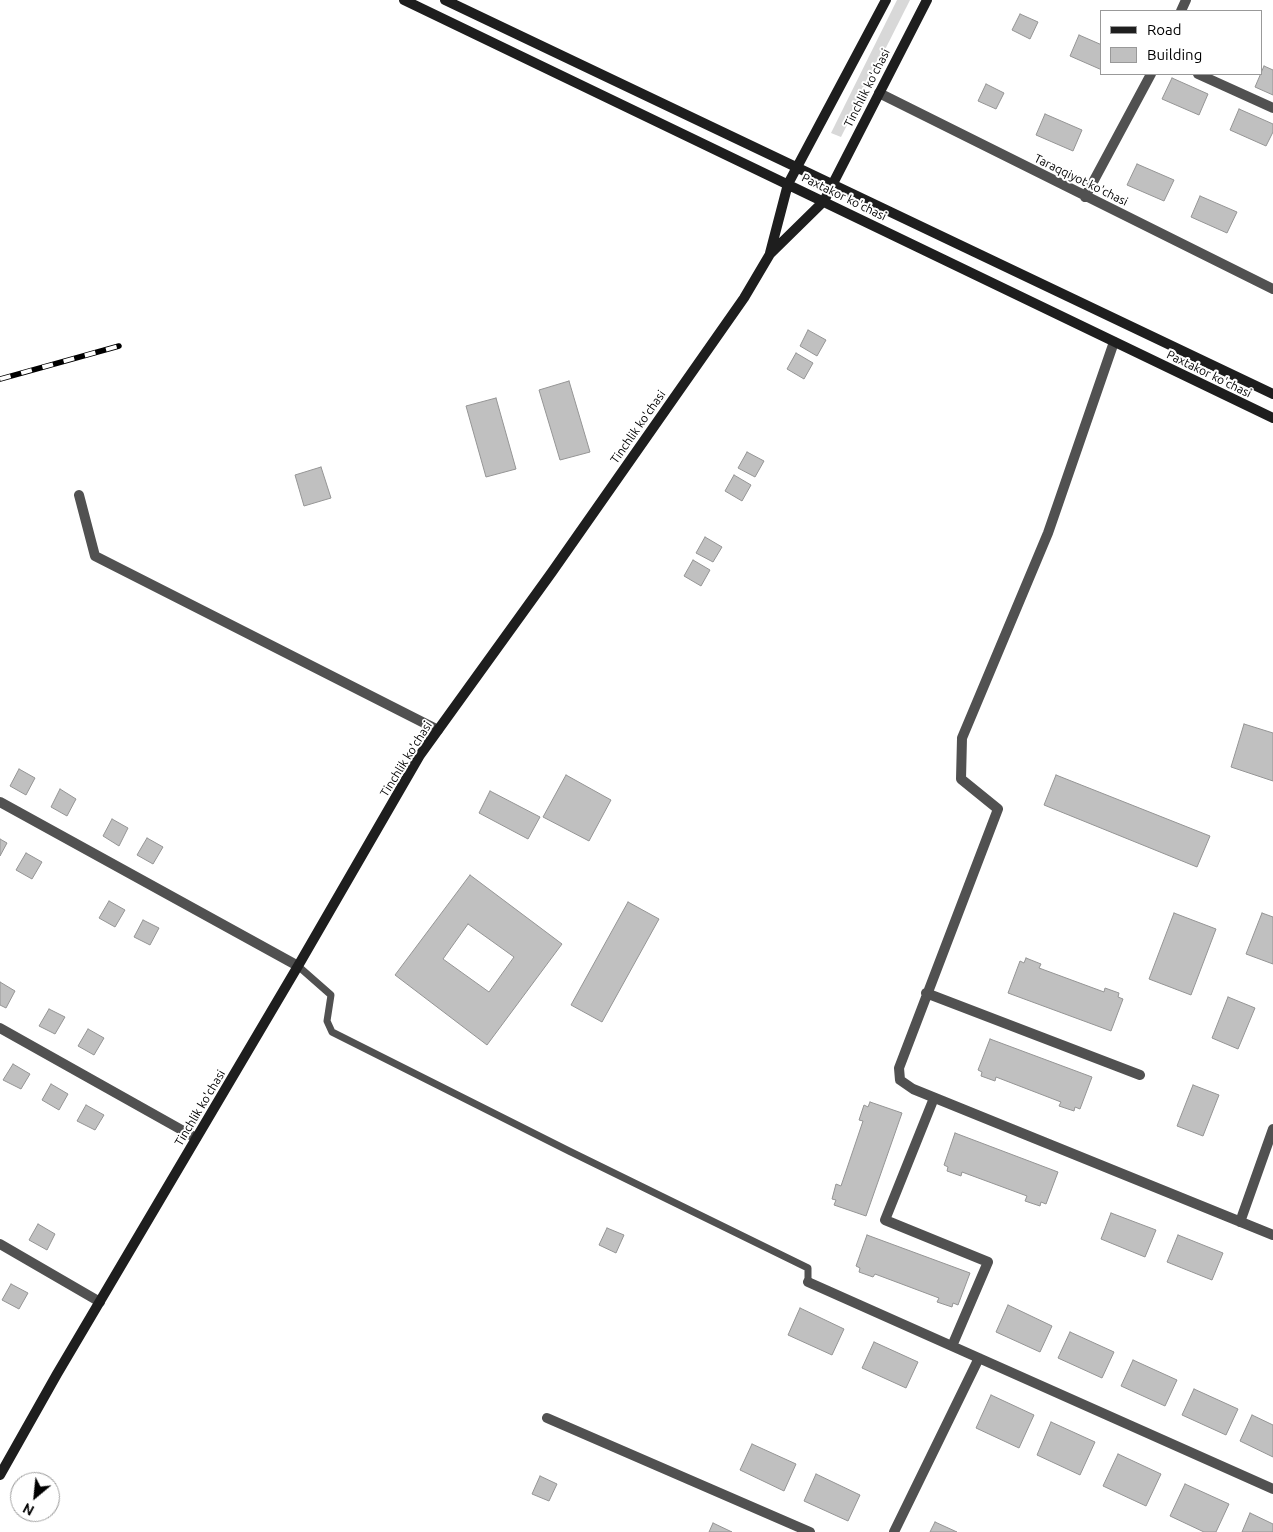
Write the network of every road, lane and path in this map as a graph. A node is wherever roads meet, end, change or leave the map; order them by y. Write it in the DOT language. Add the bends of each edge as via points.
graph roads {
  1 [pos="404,0"];
  2 [pos="445,0"];
  3 [pos="886,0"];
  4 [pos="927,0"];
  5 [pos="1149,75"];
  6 [pos="1200,75"];
  7 [pos="878,93"];
  8 [pos="1273,108"];
  9 [pos="797,168"];
  10 [pos="788,184"];
  11 [pos="832,185"];
  12 [pos="1085,197"];
  13 [pos="824,201"];
  14 [pos="770,254"];
  15 [pos="1273,289"];
  16 [pos="1114,342"];
  17 [pos="1273,394"];
  18 [pos="1273,418"];
  19 [pos="79,495"];
  20 [pos="438,730"];
  21 [pos="0,802"];
  22 [pos="298,966"];
  23 [pos="926,993"];
  24 [pos="0,1028"];
  25 [pos="1140,1075"];
  26 [pos="934,1098"];
  27 [pos="1273,1129"];
  28 [pos="196,1138"];
  29 [pos="1240,1222"];
  30 [pos="1273,1235"];
  31 [pos="0,1244"];
  32 [pos="808,1282"];
  33 [pos="100,1302"];
  34 [pos="952,1346"];
  35 [pos="979,1358"];
  36 [pos="547,1418"];
  37 [pos="0,1473"];
  38 [pos="1273,1488"];
  39 [pos="810,1532"];
  40 [pos="894,1532"];
  1 -- 10 [label="main road, Paxtakor ko'chasi"];
  2 -- 9 [label="main road, Paxtakor ko'chasi"];
  3 -- 9 [label="main road, Tinchlik ko'chasi"];
  4 -- 7 [label="main road, Tinchlik ko'chasi"];
  5 -- 12 [label="street"];
  6 -- 8 [label="street"];
  7 -- 11 [label="main road, Tinchlik ko'chasi"];
  7 -- 12 [label="street, Taraqqiyot ko'chasi"];
  9 -- 10 [label="main road, Tinchlik ko'chasi"];
  9 -- 11 [label="main road, Paxtakor ko'chasi"];
  10 -- 13 [label="main road, Paxtakor ko'chasi"];
  10 -- 14 [label="main road, Tinchlik ko'chasi"];
  11 -- 13 [label="main road, Tinchlik ko'chasi"];
  11 -- 17 [label="main road, Paxtakor ko'chasi"];
  12 -- 15 [label="street, Taraqqiyot ko'chasi"];
  13 -- 14 [label="main road, Tinchlik ko'chasi"];
  13 -- 16 [label="main road, Paxtakor ko'chasi"];
  14 -- 20 [label="main road, Tinchlik ko'chasi" via="744,298"];
  16 -- 18 [label="main road, Paxtakor ko'chasi"];
  16 -- 23 [label="street" via="1048,533 962,738 961,779 998,809"];
  19 -- 20 [label="street" via="95,556"];
  20 -- 22 [label="main road, Tinchlik ko'chasi" via="420,755"];
  21 -- 22 [label="street"];
  22 -- 28 [label="main road, Tinchlik ko'chasi"];
  22 -- 32 [label="lane" via="331,994 327,1021 332,1032 808,1268"];
  23 -- 25 [label="street"];
  23 -- 26 [label="street" via="899,1068 900,1080"];
  24 -- 28 [label="street"];
  26 -- 29 [label="street"];
  26 -- 34 [label="street" via="885,1220 988,1262"];
  27 -- 29 [label="street"];
  28 -- 33 [label="main road, Tinchlik ko'chasi"];
  29 -- 30 [label="street"];
  31 -- 33 [label="street"];
  32 -- 34 [label="street"];
  33 -- 37 [label="main road, Tinchlik ko'chasi"];
  34 -- 35 [label="street"];
  35 -- 38 [label="street"];
  35 -- 40 [label="street"];
  36 -- 39 [label="street"];
}
